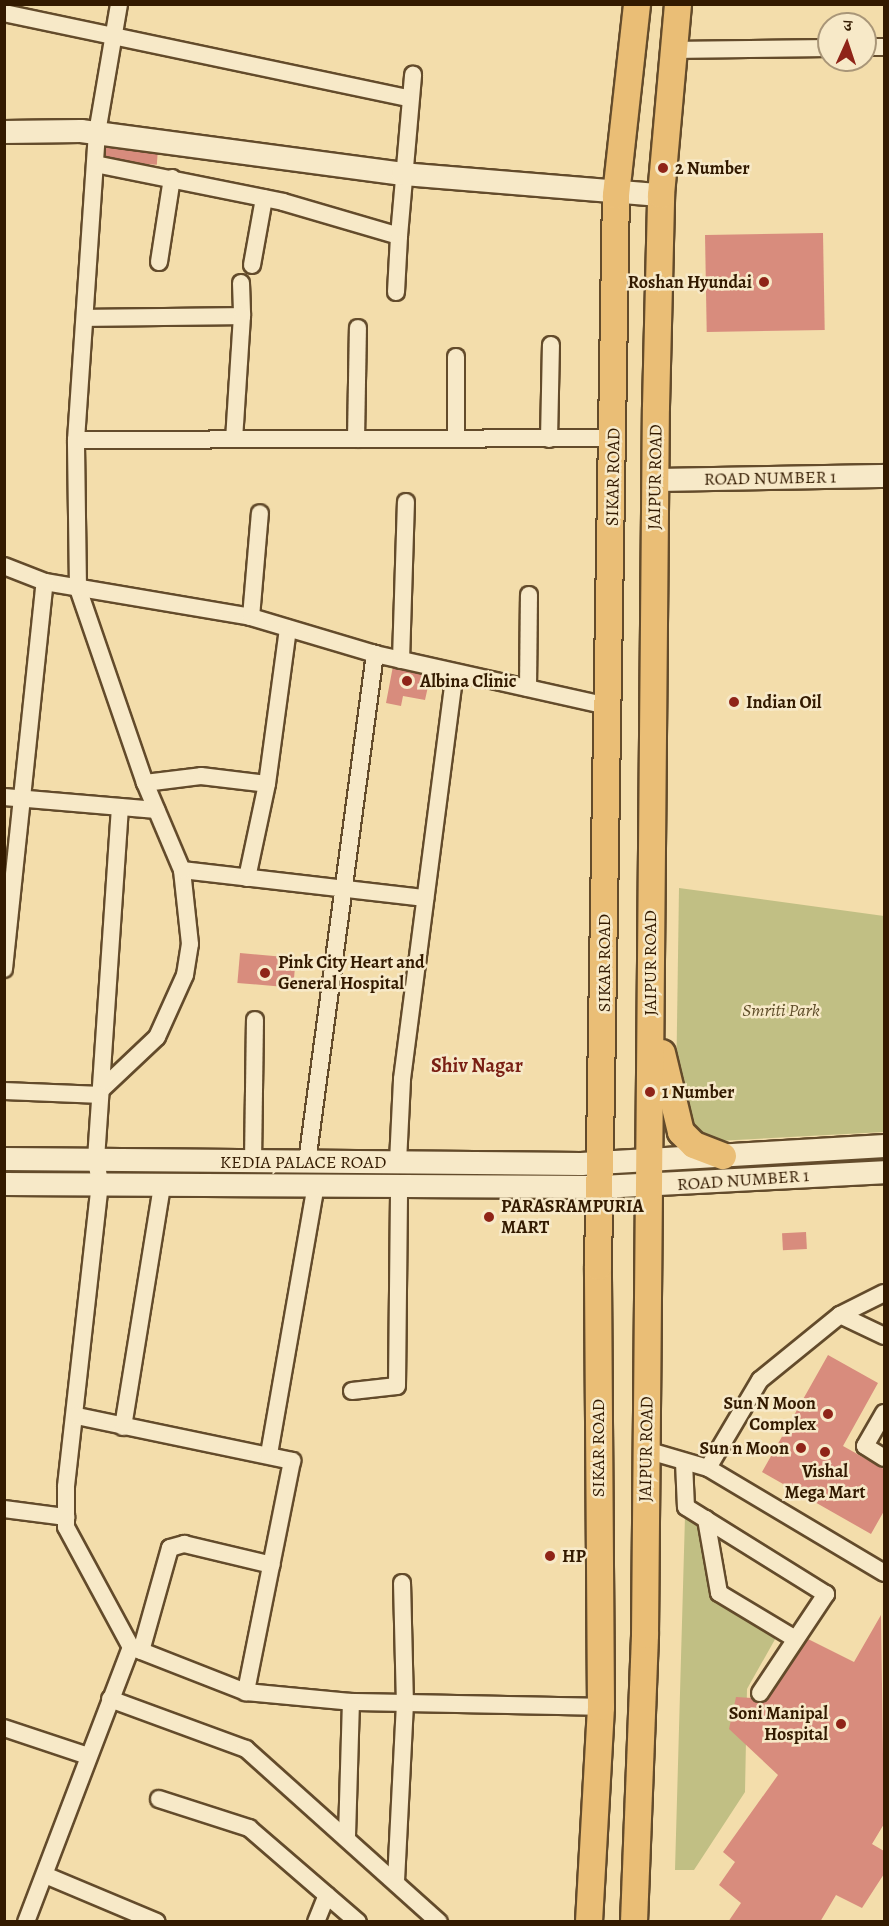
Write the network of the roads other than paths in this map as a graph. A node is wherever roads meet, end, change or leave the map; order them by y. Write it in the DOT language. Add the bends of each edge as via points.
graph roads {
  1 [pos="119,4"];
  2 [pos="627,4"];
  3 [pos="638,4"];
  4 [pos="678,4"];
  5 [pos="4,13"];
  6 [pos="113,39"];
  7 [pos="817,48"];
  8 [pos="670,50"];
  9 [pos="413,75"];
  10 [pos="409,98"];
  11 [pos="4,132"];
  12 [pos="97,133"];
  13 [pos="95,164"];
  14 [pos="403,174"];
  15 [pos="172,178"];
  16 [pos="610,194"];
  17 [pos="661,195"];
  18 [pos="264,198"];
  19 [pos="399,236"];
  20 [pos="159,262"];
  21 [pos="252,266"];
  22 [pos="241,283"];
  23 [pos="396,292"];
  24 [pos="242,316"];
  25 [pos="85,318"];
  26 [pos="358,328"];
  27 [pos="551,345"];
  28 [pos="456,357"];
  29 [pos="549,438"];
  30 [pos="608,438"];
  31 [pos="356,439"];
  32 [pos="456,439"];
  33 [pos="76,440"];
  34 [pos="234,440"];
  35 [pos="885,476"];
  36 [pos="655,480"];
  37 [pos="406,502"];
  38 [pos="260,513"];
  39 [pos="4,566"];
  40 [pos="45,582"];
  41 [pos="78,588"];
  42 [pos="529,595"];
  43 [pos="251,617"];
  44 [pos="288,628"];
  45 [pos="375,654"];
  46 [pos="400,660"];
  47 [pos="455,672"];
  48 [pos="528,688"];
  49 [pos="603,705"];
  50 [pos="145,783"];
  51 [pos="267,784"];
  52 [pos="4,797"];
  53 [pos="23,799"];
  54 [pos="120,807"];
  55 [pos="156,810"];
  56 [pos="182,870"];
  57 [pos="247,878"];
  58 [pos="345,889"];
  59 [pos="425,898"];
  60 [pos="4,969"];
  61 [pos="255,1020"];
  62 [pos="650,1044"];
  63 [pos="4,1091"];
  64 [pos="100,1093"];
  65 [pos="885,1146"];
  66 [pos="723,1156"];
  67 [pos="4,1159"];
  68 [pos="96,1160"];
  69 [pos="649,1160"];
  70 [pos="253,1162"];
  71 [pos="307,1162"];
  72 [pos="398,1162"];
  73 [pos="596,1162"];
  74 [pos="885,1172"];
  75 [pos="100,1183"];
  76 [pos="4,1184"];
  77 [pos="399,1184"];
  78 [pos="162,1185"];
  79 [pos="316,1185"];
  80 [pos="648,1186"];
  81 [pos="600,1187"];
  82 [pos="885,1293"];
  83 [pos="840,1315"];
  84 [pos="885,1336"];
  85 [pos="352,1391"];
  86 [pos="885,1413"];
  87 [pos="77,1416"];
  88 [pos="123,1427"];
  89 [pos="646,1450"];
  90 [pos="269,1454"];
  91 [pos="885,1458"];
  92 [pos="684,1462"];
  93 [pos="708,1468"];
  94 [pos="4,1509"];
  95 [pos="66,1517"];
  96 [pos="706,1519"];
  97 [pos="272,1565"];
  98 [pos="885,1573"];
  99 [pos="402,1583"];
  100 [pos="794,1638"];
  101 [pos="136,1649"];
  102 [pos="246,1692"];
  103 [pos="760,1693"];
  104 [pos="110,1699"];
  105 [pos="351,1702"];
  106 [pos="405,1705"];
  107 [pos="601,1707"];
  108 [pos="4,1728"];
  109 [pos="88,1756"];
  110 [pos="159,1799"];
  111 [pos="347,1836"];
  112 [pos="45,1875"];
  113 [pos="396,1881"];
  114 [pos="327,1895"];
  115 [pos="123,1915"];
  116 [pos="26,1922"];
  117 [pos="157,1922"];
  118 [pos="316,1922"];
  119 [pos="358,1922"];
  120 [pos="439,1922"];
  121 [pos="589,1922"];
  122 [pos="634,1922"];
  1 -- 6 [label="street"];
  2 -- 16 [label="street"];
  3 -- 16 [label="main road, SIKAR ROAD"];
  4 -- 8 [label="main road, JAIPUR ROAD"];
  5 -- 6 [label="street"];
  6 -- 10 [label="street"];
  6 -- 12 [label="street"];
  7 -- 8 [label="street"];
  8 -- 17 [label="main road, JAIPUR ROAD"];
  9 -- 10 [label="street"];
  10 -- 14 [label="street"];
  11 -- 12 [label="street"];
  12 -- 13 [label="street"];
  12 -- 14 [label="street"];
  13 -- 15 [label="street"];
  13 -- 25 [label="street"];
  14 -- 16 [label="street"];
  14 -- 19 [label="street"];
  15 -- 18 [label="street"];
  15 -- 20 [label="street"];
  16 -- 17 [label="street"];
  16 -- 30 [label="main road, SIKAR ROAD"];
  17 -- 36 [label="main road, JAIPUR ROAD"];
  18 -- 19 [label="street"];
  18 -- 21 [label="street"];
  19 -- 23 [label="street"];
  22 -- 24 [label="street"];
  24 -- 25 [label="street"];
  24 -- 34 [label="street"];
  25 -- 33 [label="street"];
  26 -- 31 [label="street"];
  27 -- 29 [label="street"];
  28 -- 32 [label="street"];
  29 -- 30 [label="street"];
  29 -- 32 [label="street"];
  30 -- 49 [label="main road, SIKAR ROAD"];
  31 -- 32 [label="street"];
  31 -- 34 [label="street"];
  33 -- 34 [label="street"];
  33 -- 41 [label="street"];
  35 -- 36 [label="street, ROAD NUMBER 1"];
  36 -- 62 [label="main road, JAIPUR ROAD"];
  37 -- 46 [label="street"];
  38 -- 43 [label="street"];
  39 -- 40 [label="street"];
  40 -- 41 [label="street"];
  40 -- 53 [label="street"];
  41 -- 43 [label="street"];
  41 -- 50 [label="street"];
  42 -- 48 [label="street"];
  43 -- 44 [label="street"];
  44 -- 45 [label="street"];
  44 -- 51 [label="street"];
  45 -- 46 [label="street"];
  45 -- 58 [label="street"];
  46 -- 47 [label="street"];
  47 -- 48 [label="street"];
  47 -- 59 [label="street"];
  48 -- 49 [label="street"];
  49 -- 73 [label="main road, SIKAR ROAD"];
  50 -- 51 [label="street" via="201,776"];
  50 -- 55 [label="street"];
  51 -- 57 [label="street"];
  52 -- 53 [label="street"];
  53 -- 54 [label="street"];
  53 -- 60 [label="street"];
  54 -- 55 [label="street"];
  54 -- 64 [label="street"];
  55 -- 56 [label="street"];
  56 -- 57 [label="street"];
  56 -- 64 [label="street" via="190,944 185,975 157,1038"];
  57 -- 58 [label="street"];
  58 -- 59 [label="street"];
  58 -- 71 [label="street"];
  59 -- 72 [label="street" via="402,1079"];
  61 -- 70 [label="street"];
  62 -- 66 [label="main road" via="665,1056 681,1132 694,1145"];
  62 -- 69 [label="main road, JAIPUR ROAD"];
  63 -- 64 [label="street"];
  64 -- 68 [label="street"];
  65 -- 66 [label="street, ROAD NUMBER 1"];
  66 -- 69 [label="street, ROAD NUMBER 1"];
  67 -- 68 [label="street, KEDIA PALACE ROAD"];
  68 -- 70 [label="street, KEDIA PALACE ROAD"];
  68 -- 75 [label="street"];
  69 -- 73 [label="street, ROAD NUMBER 1"];
  69 -- 80 [label="main road, JAIPUR ROAD"];
  70 -- 71 [label="street, KEDIA PALACE ROAD"];
  71 -- 72 [label="street, KEDIA PALACE ROAD"];
  72 -- 73 [label="street, KEDIA PALACE ROAD"];
  73 -- 81 [label="main road, SIKAR ROAD"];
  74 -- 80 [label="street, ROAD NUMBER 1"];
  75 -- 76 [label="street, KEDIA PALACE ROAD"];
  75 -- 78 [label="street, KEDIA PALACE ROAD"];
  75 -- 87 [label="street"];
  77 -- 79 [label="street, KEDIA PALACE ROAD"];
  77 -- 81 [label="street, KEDIA PALACE ROAD"];
  77 -- 85 [label="street" via="397,1386"];
  78 -- 79 [label="street, KEDIA PALACE ROAD"];
  78 -- 88 [label="street"];
  79 -- 90 [label="street"];
  80 -- 81 [label="street, ROAD NUMBER 1"];
  80 -- 89 [label="main road, JAIPUR ROAD"];
  81 -- 107 [label="main road, SIKAR ROAD"];
  82 -- 83 [label="street"];
  83 -- 84 [label="street"];
  83 -- 93 [label="street" via="760,1380"];
  86 -- 91 [label="street" via="865,1446"];
  87 -- 88 [label="street"];
  87 -- 95 [label="street"];
  88 -- 90 [label="street"];
  89 -- 92 [label="street"];
  89 -- 122 [label="main road, JAIPUR ROAD"];
  90 -- 97 [label="street" via="285,1456 292,1465"];
  92 -- 93 [label="street"];
  92 -- 96 [label="street" via="686,1507"];
  93 -- 98 [label="street"];
  94 -- 95 [label="street"];
  95 -- 101 [label="street" via="66,1527"];
  96 -- 100 [label="street" via="719,1593"];
  96 -- 100 [label="street" via="826,1594"];
  97 -- 101 [label="street" via="184,1544 170,1548"];
  97 -- 102 [label="street"];
  99 -- 106 [label="street"];
  100 -- 103 [label="street"];
  101 -- 102 [label="street"];
  101 -- 104 [label="street"];
  102 -- 105 [label="street"];
  104 -- 109 [label="street"];
  104 -- 111 [label="street" via="246,1749"];
  105 -- 106 [label="street"];
  105 -- 111 [label="street"];
  106 -- 107 [label="street"];
  106 -- 113 [label="street"];
  107 -- 121 [label="main road, SIKAR ROAD"];
  108 -- 109 [label="street"];
  109 -- 112 [label="street"];
  110 -- 114 [label="street" via="249,1828"];
  111 -- 113 [label="street"];
  112 -- 115 [label="street"];
  112 -- 116 [label="street"];
  113 -- 120 [label="street"];
  114 -- 118 [label="street"];
  114 -- 119 [label="street"];
  115 -- 117 [label="street"];
}
